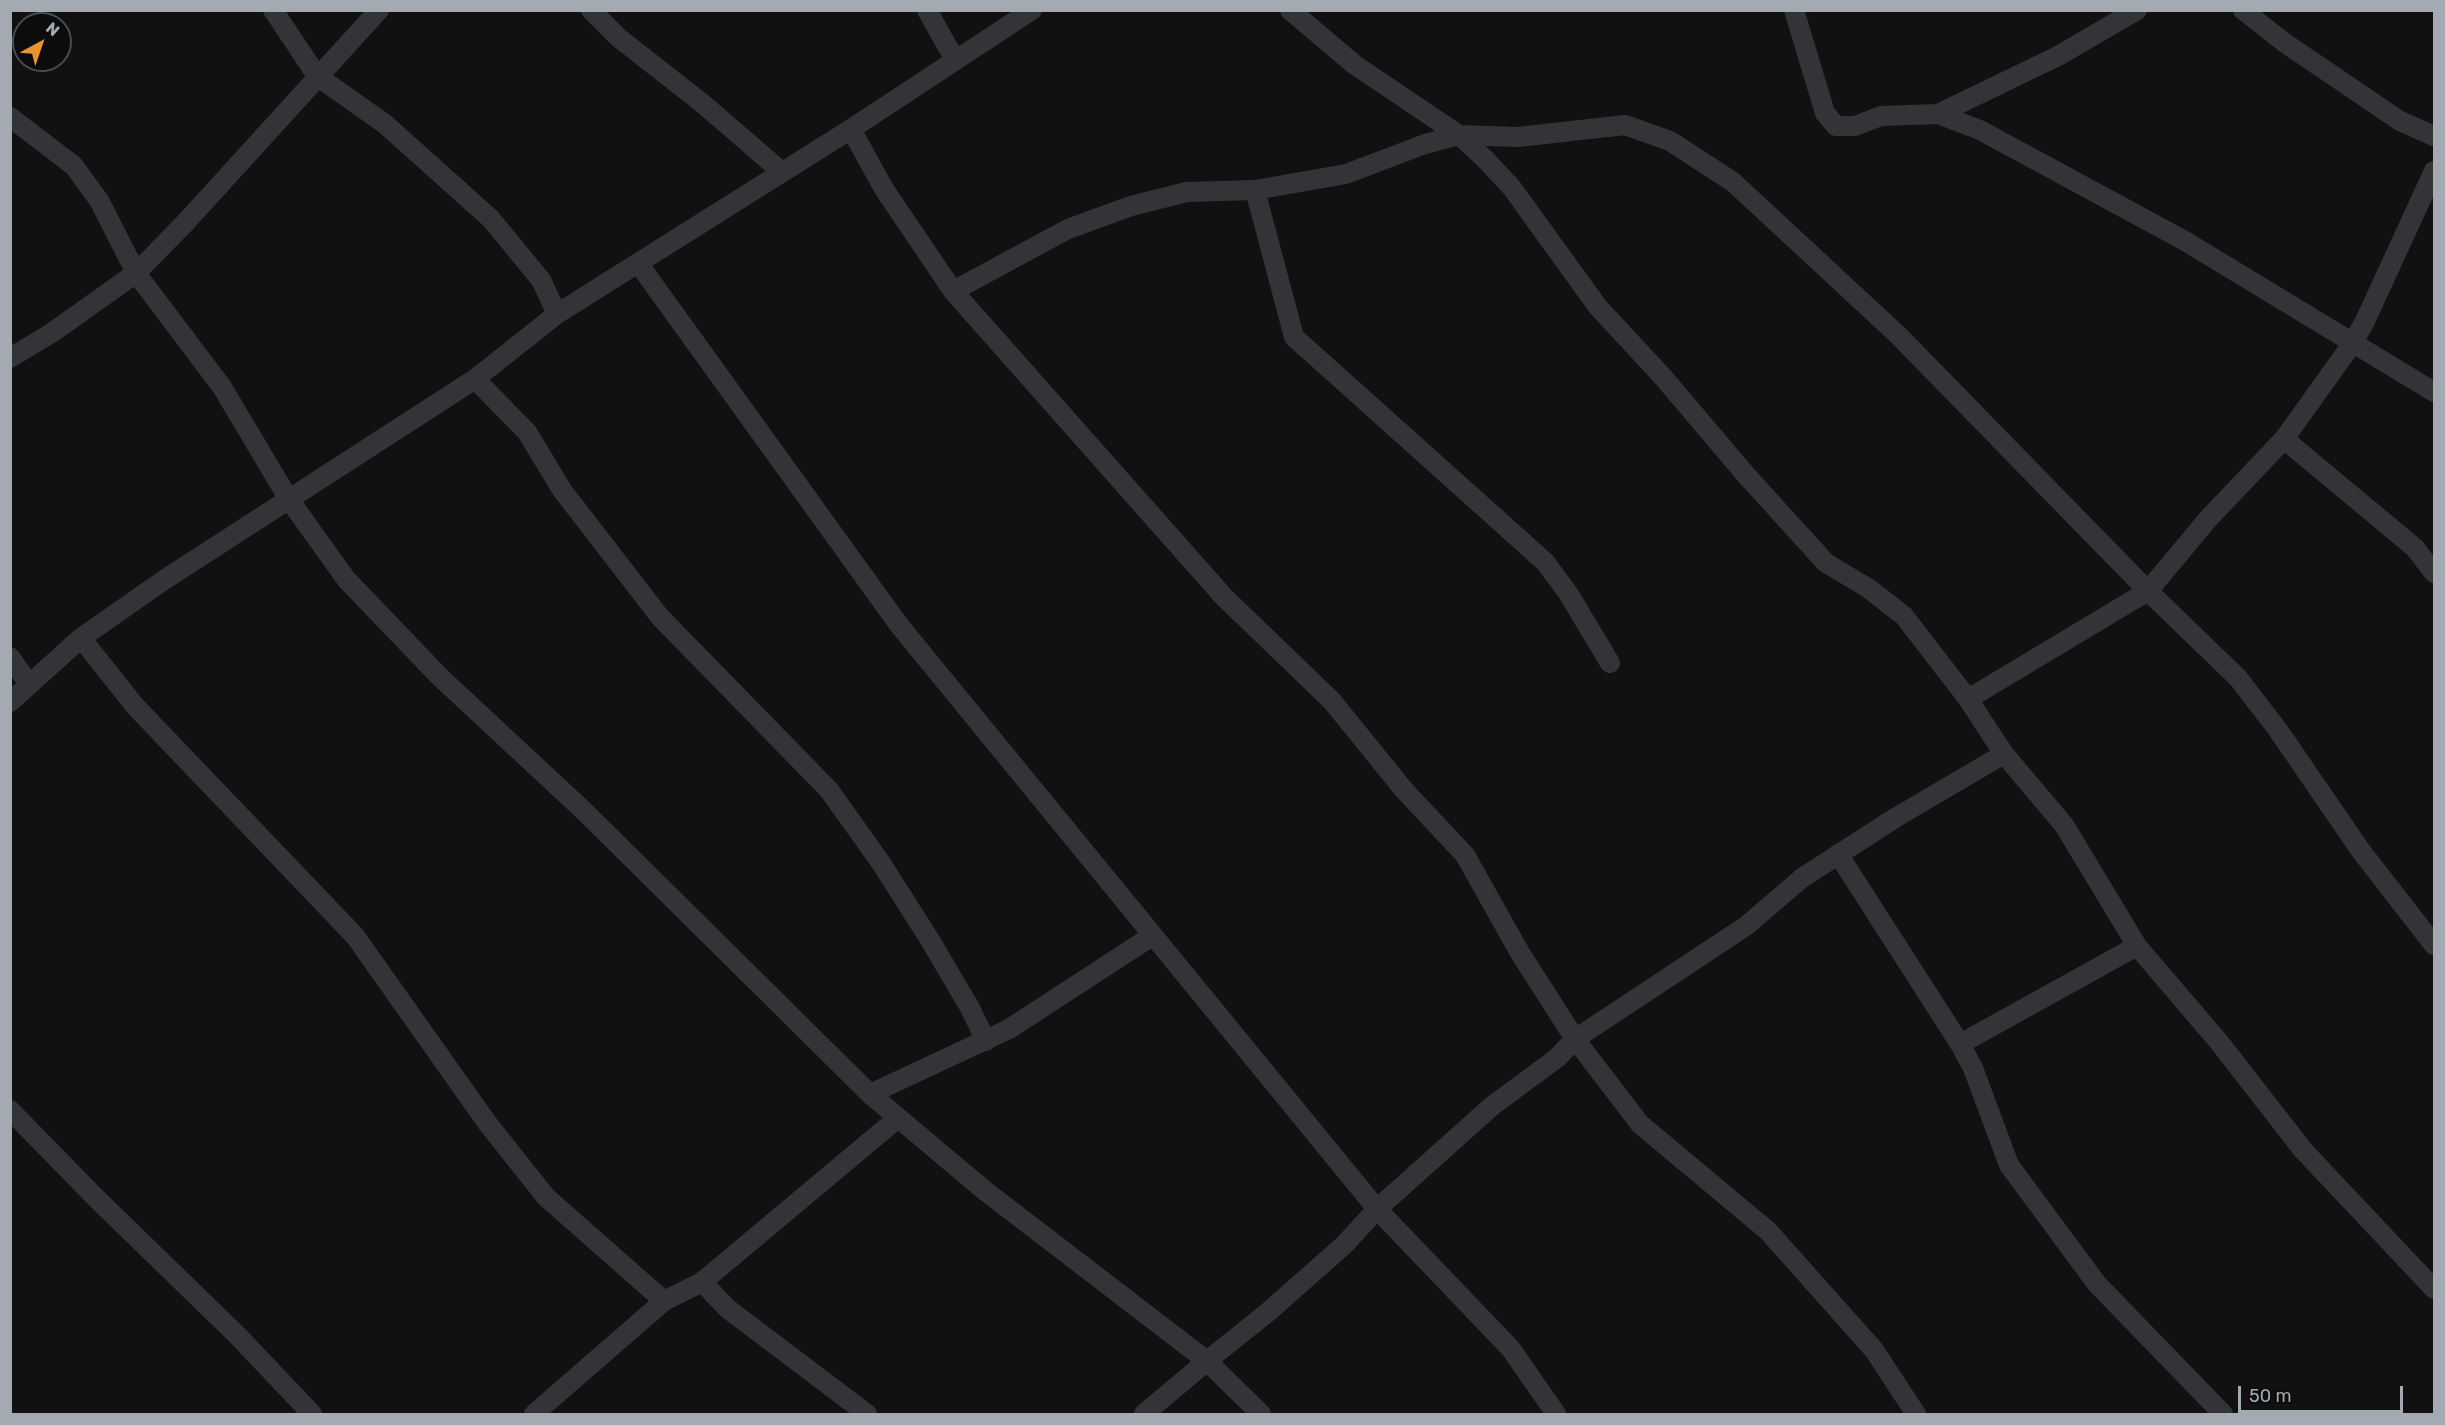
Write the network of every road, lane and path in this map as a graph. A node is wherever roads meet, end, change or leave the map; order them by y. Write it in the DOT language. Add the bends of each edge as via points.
graph roads {
  1 [pos="273,10"];
  2 [pos="379,10"];
  3 [pos="591,10"];
  4 [pos="927,10"];
  5 [pos="1032,10"];
  6 [pos="1290,10"];
  7 [pos="1794,10"];
  8 [pos="2137,10"];
  9 [pos="2243,10"];
  10 [pos="955,60"];
  11 [pos="317,76"];
  12 [pos="1938,114"];
  13 [pos="10,117"];
  14 [pos="852,129"];
  15 [pos="1459,135"];
  16 [pos="2434,136"];
  17 [pos="2434,171"];
  18 [pos="782,172"];
  19 [pos="1255,190"];
  20 [pos="638,263"];
  21 [pos="136,273"];
  22 [pos="953,291"];
  23 [pos="557,314"];
  24 [pos="2352,344"];
  25 [pos="10,358"];
  26 [pos="475,379"];
  27 [pos="2434,392"];
  28 [pos="2284,439"];
  29 [pos="288,498"];
  30 [pos="2434,573"];
  31 [pos="2148,591"];
  32 [pos="81,638"];
  33 [pos="10,657"];
  34 [pos="1610,663"];
  35 [pos="29,684"];
  36 [pos="1968,699"];
  37 [pos="10,702"];
  38 [pos="2004,754"];
  39 [pos="1838,854"];
  40 [pos="1152,936"];
  41 [pos="2434,945"];
  42 [pos="2137,946"];
  43 [pos="1575,1039"];
  44 [pos="986,1041"];
  45 [pos="1960,1044"];
  46 [pos="870,1094"];
  47 [pos="10,1110"];
  48 [pos="898,1118"];
  49 [pos="1377,1209"];
  50 [pos="702,1282"];
  51 [pos="2434,1289"];
  52 [pos="664,1301"];
  53 [pos="1207,1361"];
  54 [pos="539,1413"];
  55 [pos="312,1414"];
  56 [pos="867,1414"];
  57 [pos="1144,1414"];
  58 [pos="1261,1414"];
  59 [pos="1556,1414"];
  60 [pos="1916,1414"];
  61 [pos="2223,1414"];
  1 -- 11 [label="street"];
  2 -- 11 [label="street"];
  3 -- 18 [label="street" via="619,38"];
  4 -- 10 [label="street"];
  5 -- 10 [label="street"];
  6 -- 15 [label="street" via="1355,65"];
  7 -- 12 [label="street" via="1825,113 1836,126 1855,126 1881,116"];
  8 -- 12 [label="street" via="2058,56"];
  9 -- 16 [label="street" via="2400,121"];
  10 -- 14 [label="street"];
  11 -- 21 [label="street"];
  11 -- 23 [label="street" via="385,124 491,219 541,280"];
  12 -- 24 [label="street" via="1980,130 2185,241"];
  13 -- 21 [label="street" via="74,166 100,202"];
  14 -- 18 [label="street"];
  14 -- 22 [label="street" via="884,189"];
  15 -- 19 [label="street" via="1346,174"];
  15 -- 31 [label="street" via="1518,137 1625,125 1670,141 1734,182 1898,335"];
  15 -- 36 [label="street" via="1512,188 1598,307 1663,376 1754,484 1826,563 1904,616"];
  17 -- 24 [label="street"];
  18 -- 20 [label="street"];
  19 -- 22 [label="street" via="1187,192 1131,206 1068,229"];
  19 -- 34 [label="street" via="1294,337 1545,562"];
  20 -- 23 [label="street"];
  20 -- 40 [label="street" via="899,625"];
  21 -- 25 [label="street"];
  21 -- 29 [label="street" via="222,387"];
  22 -- 43 [label="street" via="1224,597 1332,701 1404,789 1465,855"];
  23 -- 26 [label="street"];
  24 -- 27 [label="street"];
  24 -- 28 [label="street"];
  26 -- 29 [label="street"];
  26 -- 44 [label="street" via="527,432 562,490 660,617 829,790 930,940"];
  28 -- 30 [label="street" via="2415,548"];
  28 -- 31 [label="street" via="2208,519"];
  29 -- 32 [label="street"];
  29 -- 46 [label="street" via="346,579 439,676 585,812"];
  31 -- 36 [label="street"];
  31 -- 41 [label="street" via="2238,678 2361,851"];
  32 -- 35 [label="street"];
  32 -- 52 [label="street" via="135,706 355,936 488,1124 546,1197"];
  33 -- 35 [label="street"];
  35 -- 37 [label="street"];
  36 -- 38 [label="street"];
  38 -- 39 [label="street"];
  38 -- 42 [label="street" via="2064,825"];
  39 -- 43 [label="street" via="1802,878 1746,926"];
  39 -- 45 [label="street"];
  40 -- 44 [label="street"];
  40 -- 49 [label="street"];
  42 -- 45 [label="street"];
  42 -- 51 [label="street" via="2219,1042 2302,1150"];
  43 -- 49 [label="street" via="1557,1058 1492,1106"];
  43 -- 60 [label="street" via="1640,1124 1768,1231 1874,1350"];
  44 -- 46 [label="street"];
  45 -- 61 [label="street" via="2009,1165 2097,1284"];
  46 -- 48 [label="street"];
  47 -- 55 [label="street"];
  48 -- 50 [label="street"];
  48 -- 53 [label="street" via="984,1190"];
  49 -- 53 [label="street" via="1336,1253"];
  49 -- 59 [label="street" via="1511,1349"];
  50 -- 52 [label="street"];
  50 -- 56 [label="street" via="728,1309"];
  52 -- 54 [label="street"];
  53 -- 57 [label="street"];
  53 -- 58 [label="street"];
}
